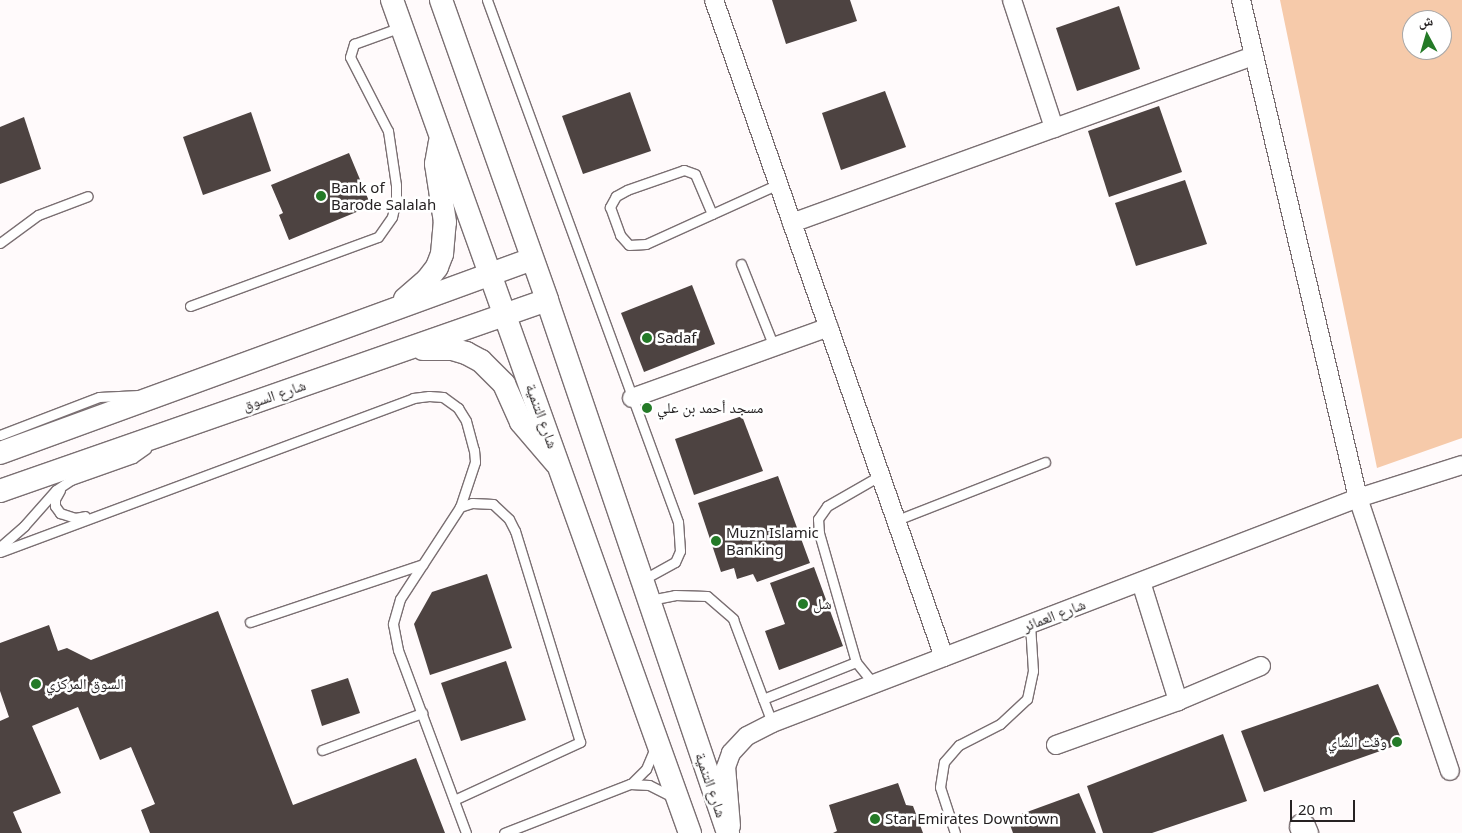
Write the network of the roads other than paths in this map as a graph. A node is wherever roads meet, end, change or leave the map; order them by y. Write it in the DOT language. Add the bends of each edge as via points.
graph roads {
  1 [pos="392,0"];
  2 [pos="441,0"];
  3 [pos="487,0"];
  4 [pos="714,0"];
  5 [pos="1012,0"];
  6 [pos="1242,0"];
  7 [pos="402,27"];
  8 [pos="1253,56"];
  9 [pos="1054,128"];
  10 [pos="442,136"];
  11 [pos="778,184"];
  12 [pos="88,196"];
  13 [pos="712,214"];
  14 [pos="792,224"];
  15 [pos="0,244"];
  16 [pos="532,259"];
  17 [pos="741,264"];
  18 [pos="489,274"];
  19 [pos="547,300"];
  20 [pos="190,306"];
  21 [pos="395,308"];
  22 [pos="505,314"];
  23 [pos="829,327"];
  24 [pos="774,347"];
  25 [pos="402,350"];
  26 [pos="159,395"];
  27 [pos="632,398"];
  28 [pos="172,431"];
  29 [pos="0,435"];
  30 [pos="0,453"];
  31 [pos="1045,462"];
  32 [pos="1462,465"];
  33 [pos="561,468"];
  34 [pos="881,475"];
  35 [pos="71,480"];
  36 [pos="0,491"];
  37 [pos="1358,498"];
  38 [pos="460,507"];
  39 [pos="102,514"];
  40 [pos="897,520"];
  41 [pos="0,547"];
  42 [pos="0,552"];
  43 [pos="423,564"];
  44 [pos="1140,582"];
  45 [pos="644,591"];
  46 [pos="250,622"];
  47 [pos="1030,624"];
  48 [pos="944,657"];
  49 [pos="856,662"];
  50 [pos="1260,666"];
  51 [pos="874,684"];
  52 [pos="764,699"];
  53 [pos="1178,701"];
  54 [pos="422,713"];
  55 [pos="772,723"];
  56 [pos="656,738"];
  57 [pos="1056,746"];
  58 [pos="322,750"];
  59 [pos="1450,772"];
  60 [pos="630,784"];
  61 [pos="454,800"];
  62 [pos="680,805"];
  63 [pos="466,833"];
  64 [pos="504,833"];
  65 [pos="690,833"];
  66 [pos="728,833"];
  67 [pos="732,833"];
  68 [pos="955,833"];
  1 -- 7 [label="street, شارع التنمية"];
  2 -- 16 [label="street, شارع التنمية"];
  3 -- 27 [label="lane"];
  4 -- 11 [label="street"];
  5 -- 9 [label="street"];
  6 -- 8 [label="street"];
  7 -- 10 [label="street, شارع التنمية"];
  7 -- 20 [label="lane" via="354,44 350,56 388,131 396,200 392,217 378,237"];
  8 -- 9 [label="street"];
  8 -- 37 [label="street"];
  9 -- 14 [label="street"];
  10 -- 18 [label="street, شارع التنمية"];
  10 -- 21 [label="street" via="436,164 445,222 442,254 427,280"];
  11 -- 13 [label="lane"];
  11 -- 14 [label="street"];
  12 -- 15 [label="lane" via="38,215"];
  13 -- 13 [label="lane" via="646,244 629,245 620,235 610,207 616,196 627,190 684,170 695,174"];
  14 -- 23 [label="street"];
  16 -- 18 [label="street"];
  16 -- 19 [label="street, شارع التنمية"];
  17 -- 24 [label="lane"];
  18 -- 21 [label="street"];
  18 -- 22 [label="street, شارع التنمية"];
  19 -- 22 [label="street, شارع السوق"];
  19 -- 45 [label="street, شارع التنمية"];
  21 -- 26 [label="street"];
  22 -- 25 [label="street, شارع السوق"];
  22 -- 33 [label="street, شارع التنمية"];
  23 -- 24 [label="street"];
  23 -- 34 [label="street"];
  24 -- 27 [label="street"];
  25 -- 28 [label="street, شارع السوق"];
  25 -- 33 [label="street" via="452,349 481,362 504,384 521,422"];
  26 -- 29 [label="lane" via="99,396"];
  26 -- 30 [label="street"];
  27 -- 45 [label="lane" via="681,538 675,562"];
  28 -- 35 [label="lane" via="133,458"];
  28 -- 36 [label="street, شارع السوق"];
  31 -- 40 [label="lane"];
  32 -- 37 [label="street, شارع العمائر"];
  33 -- 56 [label="street, شارع التنمية"];
  34 -- 40 [label="street"];
  34 -- 49 [label="lane" via="827,506 818,519 819,533"];
  35 -- 39 [label="lane" via="55,499 60,513 75,518"];
  35 -- 41 [label="lane" via="56,490"];
  37 -- 44 [label="street, شارع العمائر"];
  37 -- 59 [label="street"];
  38 -- 39 [label="lane" via="475,462 472,442 458,408 443,398 429,396 413,398"];
  38 -- 43 [label="lane"];
  38 -- 61 [label="lane" via="472,503 493,504 509,519 580,742"];
  39 -- 42 [label="lane"];
  40 -- 48 [label="street"];
  43 -- 46 [label="lane"];
  43 -- 54 [label="lane" via="400,599 393,624 398,650"];
  44 -- 47 [label="street, شارع العمائر"];
  44 -- 53 [label="street"];
  45 -- 52 [label="lane" via="708,596 733,619"];
  45 -- 66 [label="street, شارع التنمية"];
  47 -- 48 [label="street, شارع العمائر"];
  47 -- 68 [label="lane" via="1032,671 1027,699 1000,724 959,745 944,762 940,787"];
  48 -- 51 [label="street, شارع العمائر"];
  49 -- 51 [label="lane"];
  49 -- 52 [label="lane"];
  50 -- 53 [label="street"];
  51 -- 55 [label="street, شارع العمائر"];
  52 -- 55 [label="lane"];
  53 -- 57 [label="street"];
  54 -- 58 [label="lane"];
  54 -- 61 [label="lane"];
  55 -- 67 [label="street, شارع العمائر" via="747,736 731,753 726,767"];
  56 -- 60 [label="lane" via="652,760"];
  56 -- 62 [label="street, شارع التنمية"];
  60 -- 62 [label="lane" via="649,784"];
  60 -- 64 [label="lane"];
  61 -- 63 [label="lane"];
  62 -- 65 [label="street, شارع التنمية"];
}
